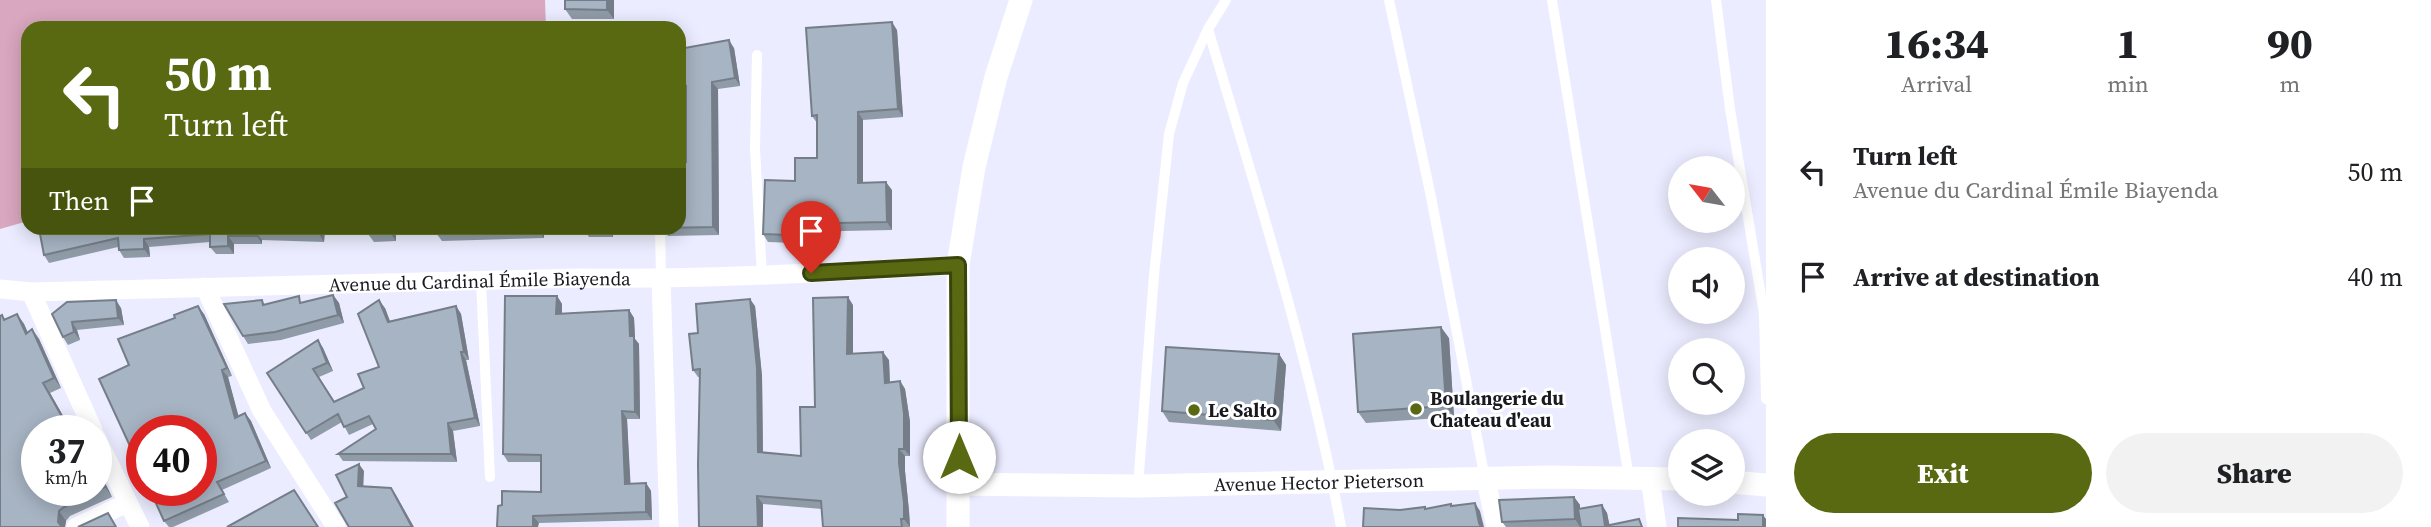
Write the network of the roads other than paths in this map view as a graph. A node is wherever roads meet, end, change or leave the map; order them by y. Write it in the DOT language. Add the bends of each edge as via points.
graph roads {
  1 [pos="1021,0"];
  2 [pos="1226,0"];
  3 [pos="1389,0"];
  4 [pos="1552,0"];
  5 [pos="1716,0"];
  6 [pos="1208,29"];
  7 [pos="757,55"];
  8 [pos="660,235"];
  9 [pos="958,265"];
  10 [pos="762,276"];
  11 [pos="661,279"];
  12 [pos="481,281"];
  13 [pos="205,286"];
  14 [pos="0,289"];
  15 [pos="31,292"];
  16 [pos="1766,400"];
  17 [pos="86,415"];
  18 [pos="112,472"];
  19 [pos="490,477"];
  20 [pos="1639,479"];
  21 [pos="1668,479"];
  22 [pos="1486,480"];
  23 [pos="1745,483"];
  24 [pos="959,484"];
  25 [pos="1333,484"];
  26 [pos="1766,485"];
  27 [pos="1138,486"];
  28 [pos="126,501"];
  29 [pos="126,503"];
  30 [pos="129,506"];
  31 [pos="76,527"];
  32 [pos="140,527"];
  33 [pos="336,527"];
  34 [pos="669,527"];
  35 [pos="958,527"];
  36 [pos="1341,527"];
  37 [pos="1496,527"];
  38 [pos="1657,527"];
  1 -- 9 [label="street" via="974,167"];
  2 -- 6 [label="lane"];
  3 -- 22 [label="lane"];
  4 -- 20 [label="lane" via="1594,272"];
  5 -- 16 [label="lane" via="1764,314"];
  6 -- 25 [label="lane" via="1280,272"];
  6 -- 27 [label="lane" via="1183,83 1169,134"];
  7 -- 10 [label="lane" via="755,148"];
  8 -- 11 [label="lane"];
  9 -- 10 [label="street, Avenue du Cardinal Émile Biayenda"];
  9 -- 24 [label="street"];
  10 -- 11 [label="street, Avenue du Cardinal Émile Biayenda"];
  11 -- 12 [label="street, Avenue du Cardinal Émile Biayenda"];
  11 -- 34 [label="street"];
  12 -- 13 [label="street, Avenue du Cardinal Émile Biayenda"];
  12 -- 19 [label="lane"];
  13 -- 15 [label="street, Avenue du Cardinal Émile Biayenda"];
  13 -- 33 [label="street" via="262,411"];
  14 -- 15 [label="street, Avenue du Cardinal Émile Biayenda"];
  15 -- 17 [label="street"];
  18 -- 28 [label="street"];
  20 -- 21 [label="street, Avenue Hector Pieterson"];
  20 -- 22 [label="street, Avenue Hector Pieterson"];
  20 -- 38 [label="street"];
  22 -- 25 [label="street, Avenue Hector Pieterson"];
  22 -- 37 [label="street"];
  23 -- 26 [label="street"];
  24 -- 27 [label="street, Avenue Hector Pieterson"];
  24 -- 35 [label="street"];
  25 -- 27 [label="street, Avenue Hector Pieterson"];
  25 -- 36 [label="lane"];
  29 -- 31 [label="street"];
  30 -- 32 [label="street"];
}
